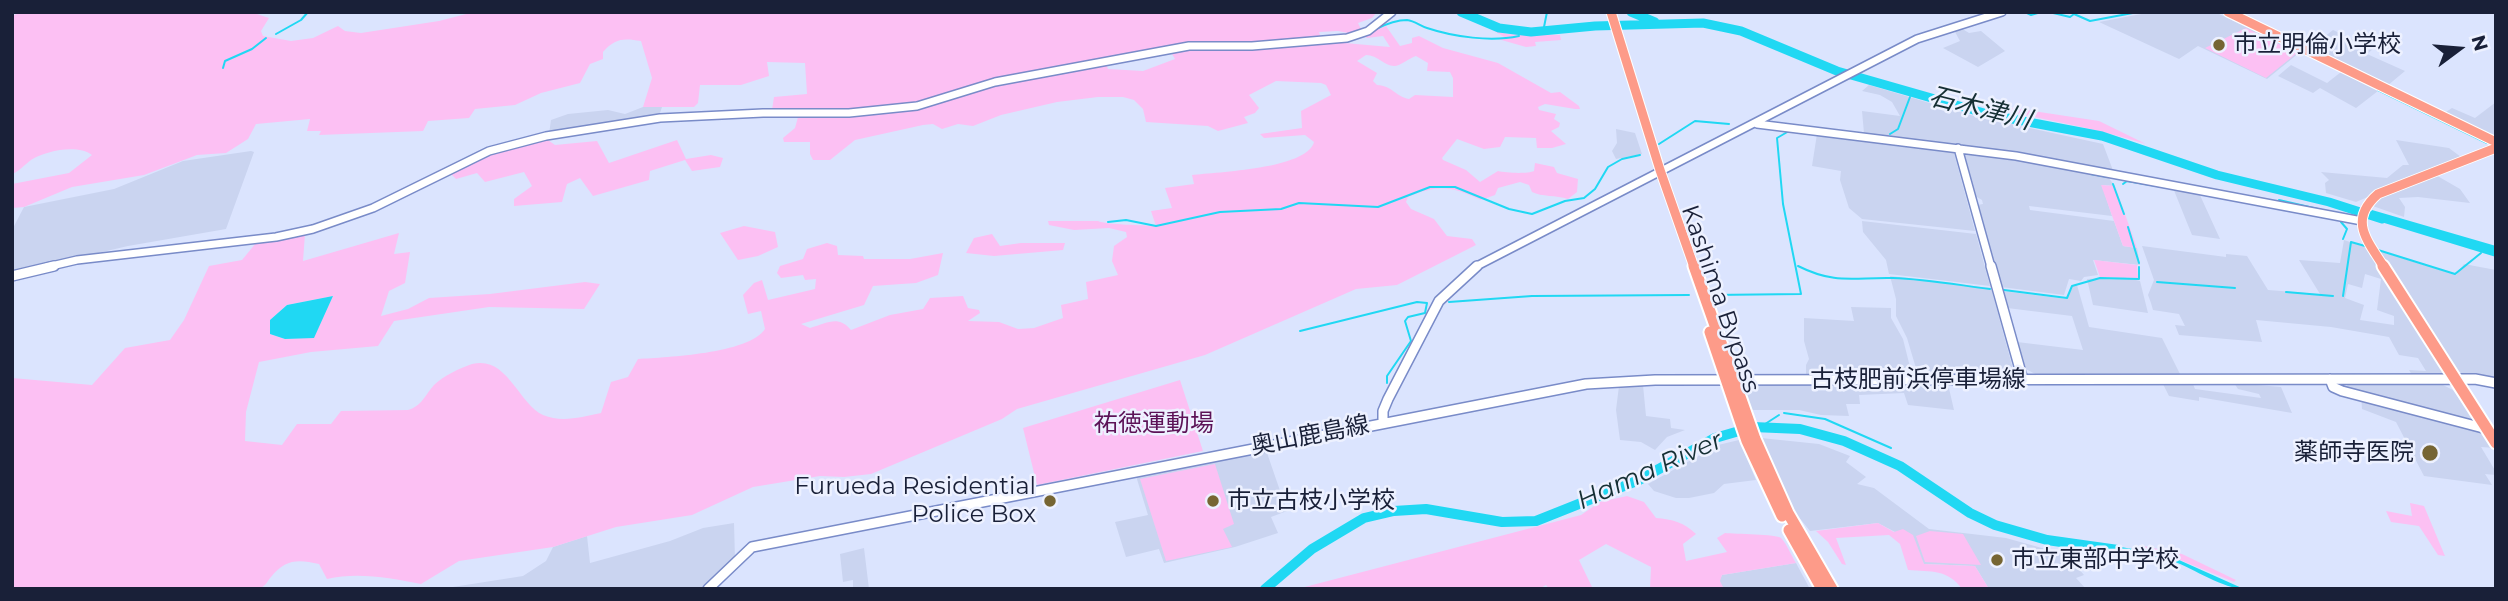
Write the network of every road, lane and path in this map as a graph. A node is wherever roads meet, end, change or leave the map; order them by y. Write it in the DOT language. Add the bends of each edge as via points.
graph roads {
  1 [pos="1392,12"];
  2 [pos="2002,12"];
  3 [pos="2228,12"];
  4 [pos="1611,21"];
  5 [pos="1772,114"];
  6 [pos="1755,124"];
  7 [pos="1779,127"];
  8 [pos="2496,142"];
  9 [pos="1958,148"];
  10 [pos="2496,148"];
  11 [pos="1657,172"];
  12 [pos="2363,215"];
  13 [pos="12,276"];
  14 [pos="2330,379"];
  15 [pos="2456,379"];
  16 [pos="2022,380"];
  17 [pos="1731,381"];
  18 [pos="2496,383"];
  19 [pos="1383,422"];
  20 [pos="2487,429"];
  21 [pos="1751,440"];
  22 [pos="2496,443"];
  23 [pos="708,589"];
  24 [pos="1822,589"];
  25 [pos="1832,589"];
  1 -- 13 [label="main road" via="1368,31 1347,38 1252,46 1199,45 1152,52 995,82 917,106 849,113 660,118 546,136 489,151 373,208 313,229 78,260"];
  2 -- 5 [label="main road, 奥山鹿島線" via="1917,39"];
  3 -- 8 [label="highway"];
  4 -- 11 [label="highway, Kashima Bypass"];
  5 -- 6 [label="main road, 奥山鹿島線"];
  5 -- 7 [label="main road"];
  6 -- 7 [label="main road"];
  6 -- 11 [label="main road, 奥山鹿島線"];
  7 -- 9 [label="main road"];
  9 -- 12 [label="main road"];
  9 -- 16 [label="main road"];
  10 -- 12 [label="highway" via="2386,190"];
  11 -- 17 [label="highway, Kashima Bypass"];
  11 -- 19 [label="main road, 奥山鹿島線" via="1467,273 1435,309 1388,399"];
  12 -- 15 [label="highway" via="2366,239"];
  14 -- 15 [label="main road, 古枝肥前浜停車場線"];
  14 -- 16 [label="main road, 古枝肥前浜停車場線"];
  14 -- 20 [label="main road" via="2333,387 2342,391"];
  15 -- 18 [label="main road, 古枝肥前浜停車場線"];
  15 -- 20 [label="highway"];
  16 -- 17 [label="main road, 古枝肥前浜停車場線"];
  17 -- 19 [label="main road, 古枝肥前浜停車場線" via="1586,384"];
  17 -- 21 [label="highway, Kashima Bypass"];
  19 -- 23 [label="main road, 奥山鹿島線" via="752,547"];
  20 -- 22 [label="highway"];
  21 -- 24 [label="highway, Kashima Bypass" via="1779,511"];
  21 -- 25 [label="highway, Kashima Bypass"];
}
